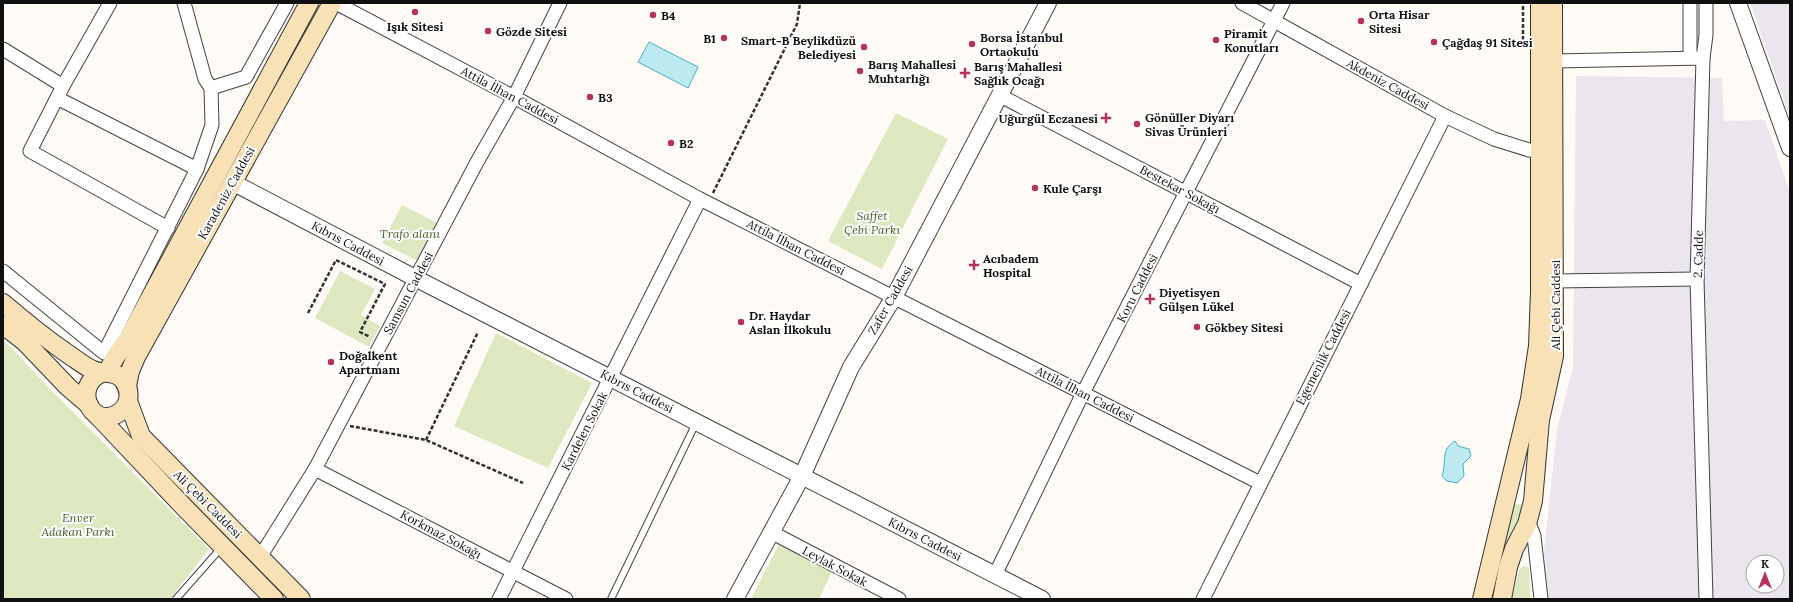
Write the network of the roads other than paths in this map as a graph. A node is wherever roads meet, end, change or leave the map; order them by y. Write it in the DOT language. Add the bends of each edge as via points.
graph roads {
  1 [pos="110,3"];
  2 [pos="184,3"];
  3 [pos="287,3"];
  4 [pos="309,3"];
  5 [pos="332,3"];
  6 [pos="336,3"];
  7 [pos="560,3"];
  8 [pos="1048,3"];
  9 [pos="1242,3"];
  10 [pos="1283,3"];
  11 [pos="1540,3"];
  12 [pos="1553,3"];
  13 [pos="1690,3"];
  14 [pos="1706,3"];
  15 [pos="1738,3"];
  16 [pos="1274,21"];
  17 [pos="3,49"];
  18 [pos="1697,58"];
  19 [pos="1554,61"];
  20 [pos="63,86"];
  21 [pos="211,88"];
  22 [pos="999,95"];
  23 [pos="514,97"];
  24 [pos="57,98"];
  25 [pos="1445,116"];
  26 [pos="1790,148"];
  27 [pos="1540,152"];
  28 [pos="197,169"];
  29 [pos="232,182"];
  30 [pos="1186,191"];
  31 [pos="704,200"];
  32 [pos="168,228"];
  33 [pos="3,271"];
  34 [pos="415,278"];
  35 [pos="1697,279"];
  36 [pos="1555,281"];
  37 [pos="1361,284"];
  38 [pos="894,297"];
  39 [pos="3,303"];
  40 [pos="3,325"];
  41 [pos="104,373"];
  42 [pos="611,378"];
  43 [pos="128,393"];
  44 [pos="1083,393"];
  45 [pos="93,410"];
  46 [pos="697,422"];
  47 [pos="316,469"];
  48 [pos="802,476"];
  49 [pos="1260,483"];
  50 [pos="1507,496"];
  51 [pos="1533,501"];
  52 [pos="1526,524"];
  53 [pos="771,532"];
  54 [pos="222,547"];
  55 [pos="260,558"];
  56 [pos="513,572"];
  57 [pos="995,575"];
  58 [pos="176,599"];
  59 [pos="274,599"];
  60 [pos="301,599"];
  61 [pos="499,599"];
  62 [pos="566,599"];
  63 [pos="611,599"];
  64 [pos="735,599"];
  65 [pos="899,599"];
  66 [pos="1042,599"];
  67 [pos="1203,599"];
  68 [pos="1482,599"];
  69 [pos="1502,599"];
  70 [pos="1541,599"];
  71 [pos="1706,599"];
  1 -- 20 [label="street"];
  2 -- 21 [label="street" via="205,79"];
  3 -- 21 [label="street" via="246,77"];
  4 -- 41 [label="main road, Karadeniz Caddesi" via="128,339"];
  5 -- 29 [label="main road, Karadeniz Caddesi"];
  6 -- 23 [label="street, Attila İlhan Caddesi"];
  7 -- 23 [label="street, Samsun Caddesi"];
  8 -- 22 [label="street, Zafer Caddesi"];
  9 -- 16 [label="street, Akdeniz Caddesi"];
  10 -- 16 [label="street, Koru Caddesi"];
  11 -- 27 [label="main road, Ali Çebi Caddesi"];
  12 -- 19 [label="main road, Ali Çebi Caddesi"];
  13 -- 18 [label="street"];
  14 -- 18 [label="street" via="1706,35"];
  15 -- 26 [label="street"];
  16 -- 25 [label="street, Akdeniz Caddesi"];
  16 -- 30 [label="street, Koru Caddesi"];
  17 -- 20 [label="street"];
  18 -- 19 [label="street"];
  18 -- 35 [label="street, 2. Cadde"];
  19 -- 36 [label="main road, Ali Çebi Caddesi"];
  20 -- 24 [label="street"];
  21 -- 28 [label="street" via="212,125"];
  22 -- 30 [label="street, Bestekar Sokağı"];
  22 -- 38 [label="street, Zafer Caddesi"];
  23 -- 31 [label="street, Attila İlhan Caddesi"];
  23 -- 34 [label="street, Samsun Caddesi"];
  24 -- 28 [label="street"];
  24 -- 32 [label="street" via="30,151"];
  25 -- 27 [label="street, Akdeniz Caddesi" via="1494,139"];
  25 -- 37 [label="street, Egemenlik Caddesi"];
  27 -- 50 [label="main road, Ali Çebi Caddesi" via="1538,346 1530,399"];
  28 -- 32 [label="street"];
  29 -- 34 [label="street, Kıbrıs Caddesi"];
  29 -- 43 [label="main road, Karadeniz Caddesi" via="136,357 130,371"];
  30 -- 37 [label="street, Bestekar Sokağı"];
  30 -- 44 [label="street, Koru Caddesi"];
  31 -- 38 [label="street, Attila İlhan Caddesi"];
  31 -- 42 [label="street, Kardelen Sokak"];
  32 -- 33 [label="street" via="104,354"];
  34 -- 42 [label="street, Kıbrıs Caddesi"];
  34 -- 47 [label="street, Samsun Caddesi"];
  35 -- 36 [label="street"];
  35 -- 71 [label="street, 2. Cadde"];
  36 -- 51 [label="main road, Ali Çebi Caddesi" via="1554,356 1540,420"];
  37 -- 49 [label="street, Egemenlik Caddesi"];
  38 -- 44 [label="street, Attila İlhan Caddesi"];
  38 -- 48 [label="street, Zafer Caddesi" via="851,367"];
  39 -- 41 [label="main road, Ali Çebi Caddesi" via="54,344 86,366"];
  40 -- 45 [label="main road, Ali Çebi Caddesi" via="25,342"];
  41 -- 43 [label="main road, Ali Çebi Caddesi" via="119,376"];
  41 -- 45 [label="main road" via="94,377 88,386 87,400"];
  42 -- 46 [label="street, Kıbrıs Caddesi"];
  42 -- 56 [label="street, Kardelen Sokak"];
  43 -- 45 [label="main road" via="123,409 117,414 105,417"];
  43 -- 55 [label="main road, Ali Çebi Caddesi" via="141,436"];
  44 -- 49 [label="street, Attila İlhan Caddesi"];
  44 -- 57 [label="street, Koru Caddesi"];
  45 -- 54 [label="main road, Ali Çebi Caddesi"];
  46 -- 48 [label="street, Kıbrıs Caddesi"];
  46 -- 63 [label="lane"];
  47 -- 55 [label="street, Samsun Caddesi"];
  47 -- 56 [label="street, Korkmaz Sokağı"];
  48 -- 53 [label="street, Zafer Caddesi"];
  48 -- 57 [label="street, Kıbrıs Caddesi"];
  49 -- 67 [label="street, Egemenlik Caddesi"];
  50 -- 51 [label="main road" via="1521,493"];
  50 -- 68 [label="main road, Ali Çebi Caddesi"];
  51 -- 52 [label="main road, Ali Çebi Caddesi"];
  52 -- 69 [label="main road, Ali Çebi Caddesi" via="1512,555"];
  52 -- 70 [label="street" via="1532,528 1534,536"];
  53 -- 64 [label="street, Zafer Caddesi"];
  53 -- 65 [label="street, Leylak Sokak"];
  54 -- 58 [label="lane"];
  54 -- 59 [label="main road, Ali Çebi Caddesi"];
  55 -- 60 [label="main road, Ali Çebi Caddesi"];
  56 -- 61 [label="street, Kardelen Sokak"];
  56 -- 62 [label="street, Korkmaz Sokağı"];
  57 -- 66 [label="street, Kıbrıs Caddesi"];
}
